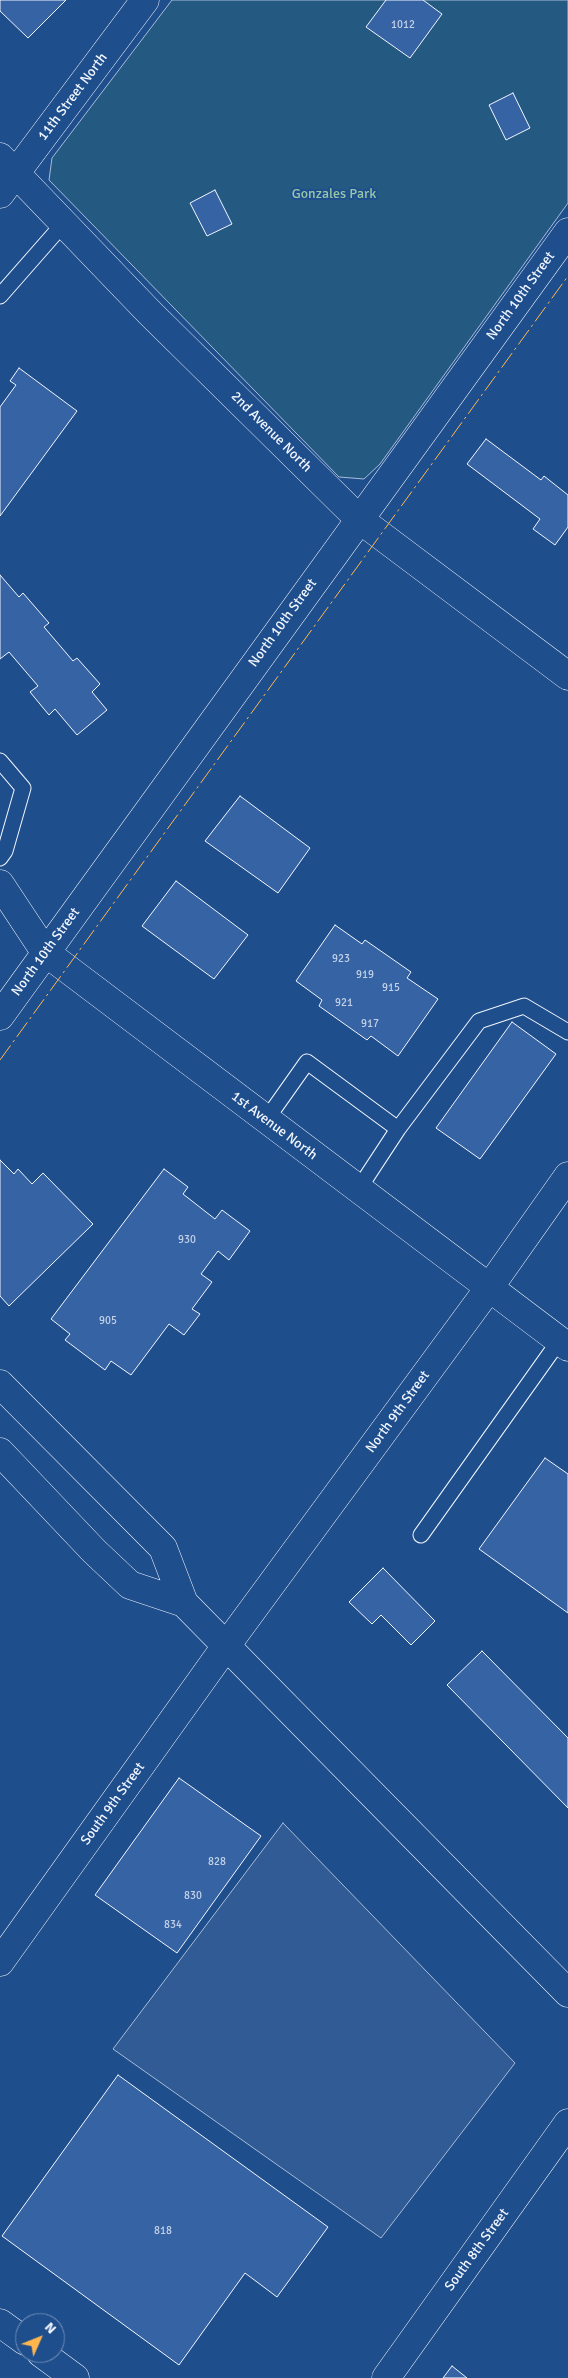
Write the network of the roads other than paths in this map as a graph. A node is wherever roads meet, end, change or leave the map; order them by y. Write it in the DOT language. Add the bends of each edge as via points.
graph roads {
  1 [pos="145,0"];
  2 [pos="5,175"];
  3 [pos="64,223"];
  4 [pos="568,232"];
  5 [pos="0,296"];
  6 [pos="359,519"];
  7 [pos="568,676"];
  8 [pos="0,761"];
  9 [pos="0,858"];
  10 [pos="0,884"];
  11 [pos="45,952"];
  12 [pos="0,1016"];
  13 [pos="568,1032"];
  14 [pos="266,1120"];
  15 [pos="398,1130"];
  16 [pos="568,1176"];
  17 [pos="358,1190"];
  18 [pos="489,1288"];
  19 [pos="564,1344"];
  20 [pos="0,1384"];
  21 [pos="0,1452"];
  22 [pos="421,1535"];
  23 [pos="184,1603"];
  24 [pos="226,1646"];
  25 [pos="0,1962"];
  26 [pos="568,1993"];
  27 [pos="568,2123"];
  28 [pos="0,2323"];
  29 [pos="15,2334"];
  30 [pos="55,2363"];
  31 [pos="75,2378"];
  32 [pos="386,2378"];
  1 -- 2 [label="main road, 11th Street North"];
  2 -- 3 [label="main road, 2nd Avenue North"];
  3 -- 5 [label="lane"];
  3 -- 6 [label="main road, 2nd Avenue North" via="150,313"];
  4 -- 6 [label="main road, North 10th Street"];
  6 -- 7 [label="main road, 2nd Avenue North"];
  6 -- 11 [label="main road, North 10th Street"];
  8 -- 9 [label="lane" via="23,788 5,851"];
  10 -- 11 [label="main road, 1st Avenue North"];
  11 -- 12 [label="main road, North 10th Street"];
  11 -- 14 [label="main road, 1st Avenue North"];
  13 -- 15 [label="lane" via="524,1006 479,1021"];
  14 -- 15 [label="lane" via="307,1062"];
  14 -- 17 [label="main road, 1st Avenue North"];
  15 -- 17 [label="lane"];
  16 -- 18 [label="main road, North 9th Street"];
  17 -- 18 [label="main road, 1st Avenue North"];
  18 -- 19 [label="main road, 1st Avenue North"];
  18 -- 24 [label="main road, North 9th Street"];
  19 -- 22 [label="lane"];
  20 -- 23 [label="main road" via="163,1548"];
  21 -- 23 [label="main road" via="130,1585"];
  23 -- 24 [label="main road"];
  24 -- 25 [label="main road, South 9th Street"];
  24 -- 26 [label="main road"];
  27 -- 32 [label="main road, South 8th Street"];
  28 -- 29 [label="main road"];
  30 -- 31 [label="main road"];
}
